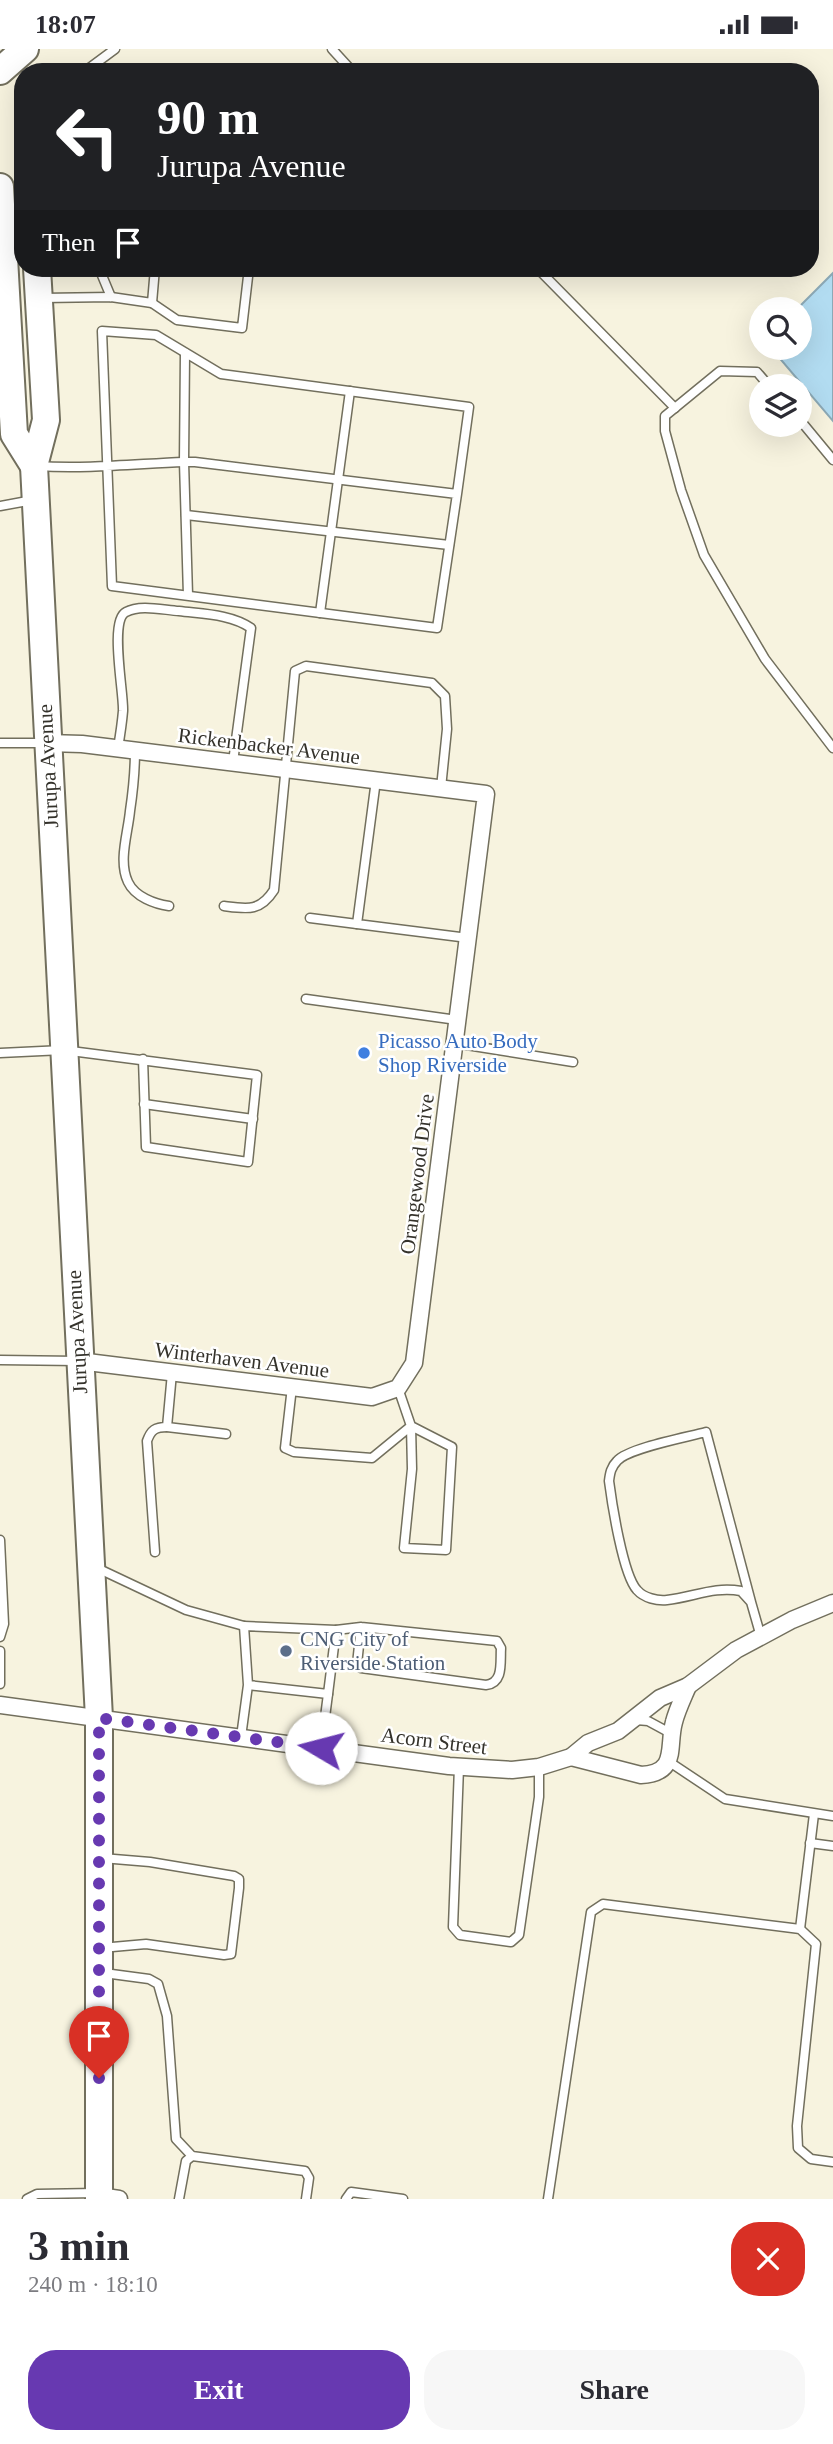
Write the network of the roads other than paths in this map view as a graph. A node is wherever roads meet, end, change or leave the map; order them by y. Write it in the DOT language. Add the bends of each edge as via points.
graph roads {
  1 [pos="25,49"];
  2 [pos="115,49"];
  3 [pos="331,49"];
  4 [pos="97,63"];
  5 [pos="344,63"];
  6 [pos="0,71"];
  7 [pos="0,187"];
  8 [pos="1,227"];
  9 [pos="38,277"];
  10 [pos="103,277"];
  11 [pos="155,277"];
  12 [pos="248,277"];
  13 [pos="546,277"];
  14 [pos="111,297"];
  15 [pos="39,298"];
  16 [pos="152,303"];
  17 [pos="185,353"];
  18 [pos="759,374"];
  19 [pos="350,391"];
  20 [pos="675,408"];
  21 [pos="812,435"];
  22 [pos="833,460"];
  23 [pos="184,462"];
  24 [pos="34,466"];
  25 [pos="106,466"];
  26 [pos="337,479"];
  27 [pos="457,494"];
  28 [pos="36,499"];
  29 [pos="0,506"];
  30 [pos="186,515"];
  31 [pos="330,530"];
  32 [pos="449,545"];
  33 [pos="188,596"];
  34 [pos="320,613"];
  35 [pos="0,743"];
  36 [pos="47,743"];
  37 [pos="833,748"];
  38 [pos="126,749"];
  39 [pos="233,762"];
  40 [pos="286,769"];
  41 [pos="376,780"];
  42 [pos="441,788"];
  43 [pos="486,794"];
  44 [pos="224,906"];
  45 [pos="169,907"];
  46 [pos="310,918"];
  47 [pos="357,924"];
  48 [pos="468,938"];
  49 [pos="306,999"];
  50 [pos="457,1020"];
  51 [pos="454,1043"];
  52 [pos="63,1050"];
  53 [pos="0,1053"];
  54 [pos="143,1059"];
  55 [pos="573,1062"];
  56 [pos="145,1104"];
  57 [pos="253,1119"];
  58 [pos="0,1360"];
  59 [pos="79,1361"];
  60 [pos="172,1372"];
  61 [pos="292,1387"];
  62 [pos="398,1388"];
  63 [pos="411,1426"];
  64 [pos="167,1427"];
  65 [pos="226,1434"];
  66 [pos="0,1540"];
  67 [pos="155,1552"];
  68 [pos="90,1564"];
  69 [pos="751,1602"];
  70 [pos="833,1603"];
  71 [pos="244,1626"];
  72 [pos="361,1627"];
  73 [pos="336,1630"];
  74 [pos="0,1637"];
  75 [pos="761,1637"];
  76 [pos="0,1651"];
  77 [pos="0,1684"];
  78 [pos="248,1685"];
  79 [pos="688,1686"];
  80 [pos="328,1694"];
  81 [pos="0,1705"];
  82 [pos="99,1718"];
  83 [pos="633,1720"];
  84 [pos="672,1734"];
  85 [pos="242,1737"];
  86 [pos="321,1748"];
  87 [pos="571,1757"];
  88 [pos="667,1761"];
  89 [pos="458,1767"];
  90 [pos="539,1767"];
  91 [pos="814,1814"];
  92 [pos="833,1816"];
  93 [pos="810,1843"];
  94 [pos="833,1846"];
  95 [pos="99,1857"];
  96 [pos="800,1929"];
  97 [pos="99,1960"];
  98 [pos="192,2156"];
  99 [pos="833,2162"];
  100 [pos="104,2197"];
  101 [pos="27,2199"];
  102 [pos="179,2199"];
  103 [pos="306,2199"];
  104 [pos="346,2199"];
  105 [pos="403,2199"];
  106 [pos="548,2199"];
  1 -- 6 [label="main road"];
  2 -- 4 [label="lane"];
  3 -- 5 [label="lane"];
  7 -- 8 [label="main road, Jurupa Avenue"];
  8 -- 24 [label="main road, Jurupa Avenue" via="14,434"];
  9 -- 15 [label="main road, Jurupa Avenue"];
  10 -- 14 [label="lane"];
  11 -- 16 [label="lane"];
  12 -- 16 [label="lane" via="242,328 177,320"];
  13 -- 20 [label="lane"];
  14 -- 15 [label="lane"];
  14 -- 16 [label="lane"];
  15 -- 24 [label="main road, Jurupa Avenue" via="47,420"];
  17 -- 19 [label="lane" via="221,374"];
  17 -- 23 [label="lane"];
  17 -- 25 [label="lane" via="156,335 102,331"];
  18 -- 20 [label="lane" via="720,371"];
  19 -- 26 [label="lane"];
  19 -- 27 [label="lane" via="469,407"];
  20 -- 37 [label="lane" via="665,416 665,431 704,555 765,659"];
  21 -- 22 [label="lane"];
  23 -- 25 [label="lane"];
  23 -- 26 [label="lane"];
  23 -- 30 [label="lane"];
  24 -- 25 [label="lane"];
  24 -- 28 [label="main road, Jurupa Avenue"];
  25 -- 33 [label="lane" via="112,586"];
  26 -- 27 [label="lane"];
  26 -- 31 [label="lane"];
  27 -- 32 [label="lane"];
  28 -- 29 [label="lane"];
  28 -- 36 [label="main road, Jurupa Avenue"];
  30 -- 31 [label="lane"];
  30 -- 33 [label="lane"];
  31 -- 32 [label="lane"];
  31 -- 34 [label="lane"];
  32 -- 34 [label="lane" via="437,628"];
  33 -- 34 [label="lane"];
  35 -- 36 [label="lane"];
  36 -- 38 [label="street, Rickenbacker Avenue"];
  36 -- 52 [label="main road, Jurupa Avenue"];
  38 -- 39 [label="street, Rickenbacker Avenue"];
  38 -- 39 [label="lane" via="120,616 147,608 200,614 240,620 251,628"];
  38 -- 45 [label="lane" via="132,790 123,864 128,884 151,902"];
  39 -- 40 [label="street, Rickenbacker Avenue"];
  40 -- 41 [label="street, Rickenbacker Avenue"];
  40 -- 42 [label="lane" via="295,671 306,666 432,683 445,696"];
  40 -- 44 [label="lane" via="274,890 265,902 249,909"];
  41 -- 42 [label="street, Rickenbacker Avenue"];
  41 -- 47 [label="lane"];
  42 -- 43 [label="street, Rickenbacker Avenue"];
  43 -- 48 [label="street, Orangewood Drive"];
  46 -- 47 [label="lane"];
  47 -- 48 [label="lane"];
  48 -- 50 [label="street, Orangewood Drive"];
  49 -- 50 [label="lane"];
  50 -- 51 [label="street, Orangewood Drive"];
  51 -- 55 [label="lane"];
  51 -- 62 [label="street, Orangewood Drive" via="414,1363"];
  52 -- 53 [label="lane"];
  52 -- 54 [label="lane"];
  52 -- 59 [label="main road, Jurupa Avenue"];
  54 -- 56 [label="lane"];
  54 -- 57 [label="lane" via="257,1075"];
  56 -- 57 [label="lane"];
  56 -- 57 [label="lane" via="146,1147 248,1162"];
  58 -- 59 [label="lane"];
  59 -- 60 [label="street, Winterhaven Avenue"];
  59 -- 68 [label="main road, Jurupa Avenue"];
  60 -- 61 [label="street, Winterhaven Avenue"];
  60 -- 64 [label="lane"];
  61 -- 62 [label="street, Winterhaven Avenue" via="372,1397"];
  61 -- 63 [label="lane" via="285,1448 294,1452 372,1458"];
  62 -- 63 [label="lane"];
  63 -- 63 [label="lane" via="404,1548 446,1551 452,1447"];
  64 -- 65 [label="lane"];
  64 -- 67 [label="lane" via="150,1432 147,1441"];
  66 -- 74 [label="lane" via="4,1624"];
  68 -- 71 [label="lane" via="186,1610"];
  68 -- 82 [label="main road, Jurupa Avenue"];
  69 -- 69 [label="lane" via="741,1591 724,1588 668,1600 639,1593 624,1557 609,1481 619,1458 706,1432"];
  69 -- 75 [label="lane"];
  70 -- 75 [label="street, Acorn Street"];
  71 -- 73 [label="lane"];
  71 -- 78 [label="lane"];
  72 -- 72 [label="lane" via="357,1664 361,1668 486,1685 498,1679 501,1648 497,1641"];
  72 -- 73 [label="lane"];
  73 -- 80 [label="lane"];
  75 -- 79 [label="street, Acorn Street"];
  76 -- 77 [label="lane"];
  78 -- 80 [label="lane"];
  78 -- 85 [label="lane"];
  79 -- 83 [label="street, Acorn Street" via="660,1698"];
  79 -- 84 [label="street"];
  80 -- 86 [label="lane"];
  81 -- 82 [label="street, Acorn Street"];
  82 -- 85 [label="street, Acorn Street"];
  82 -- 95 [label="main road, Jurupa Avenue"];
  83 -- 84 [label="lane" via="648,1721"];
  83 -- 87 [label="street, Acorn Street"];
  84 -- 88 [label="street"];
  85 -- 86 [label="street, Acorn Street"];
  86 -- 89 [label="street, Acorn Street"];
  87 -- 88 [label="street" via="641,1775 653,1774"];
  87 -- 90 [label="street, Acorn Street"];
  88 -- 91 [label="lane" via="725,1799"];
  89 -- 90 [label="street, Acorn Street"];
  89 -- 90 [label="lane" via="453,1927 460,1935 511,1942 519,1935 539,1797"];
  91 -- 92 [label="lane"];
  91 -- 93 [label="lane"];
  93 -- 94 [label="lane"];
  93 -- 96 [label="lane"];
  95 -- 97 [label="main road, Jurupa Avenue"];
  95 -- 97 [label="lane" via="234,1876 239,1888 231,1954 146,1944"];
  96 -- 99 [label="lane" via="816,1944 798,2148 811,2159"];
  96 -- 106 [label="lane" via="603,1904 591,1912"];
  97 -- 98 [label="lane" via="158,1984 167,2017 176,2139"];
  97 -- 100 [label="main road, Jurupa Avenue"];
  98 -- 102 [label="lane" via="186,2161"];
  98 -- 103 [label="lane" via="305,2171 309,2178"];
  100 -- 101 [label="lane" via="37,2194"];
  104 -- 105 [label="lane" via="351,2192"];
}
